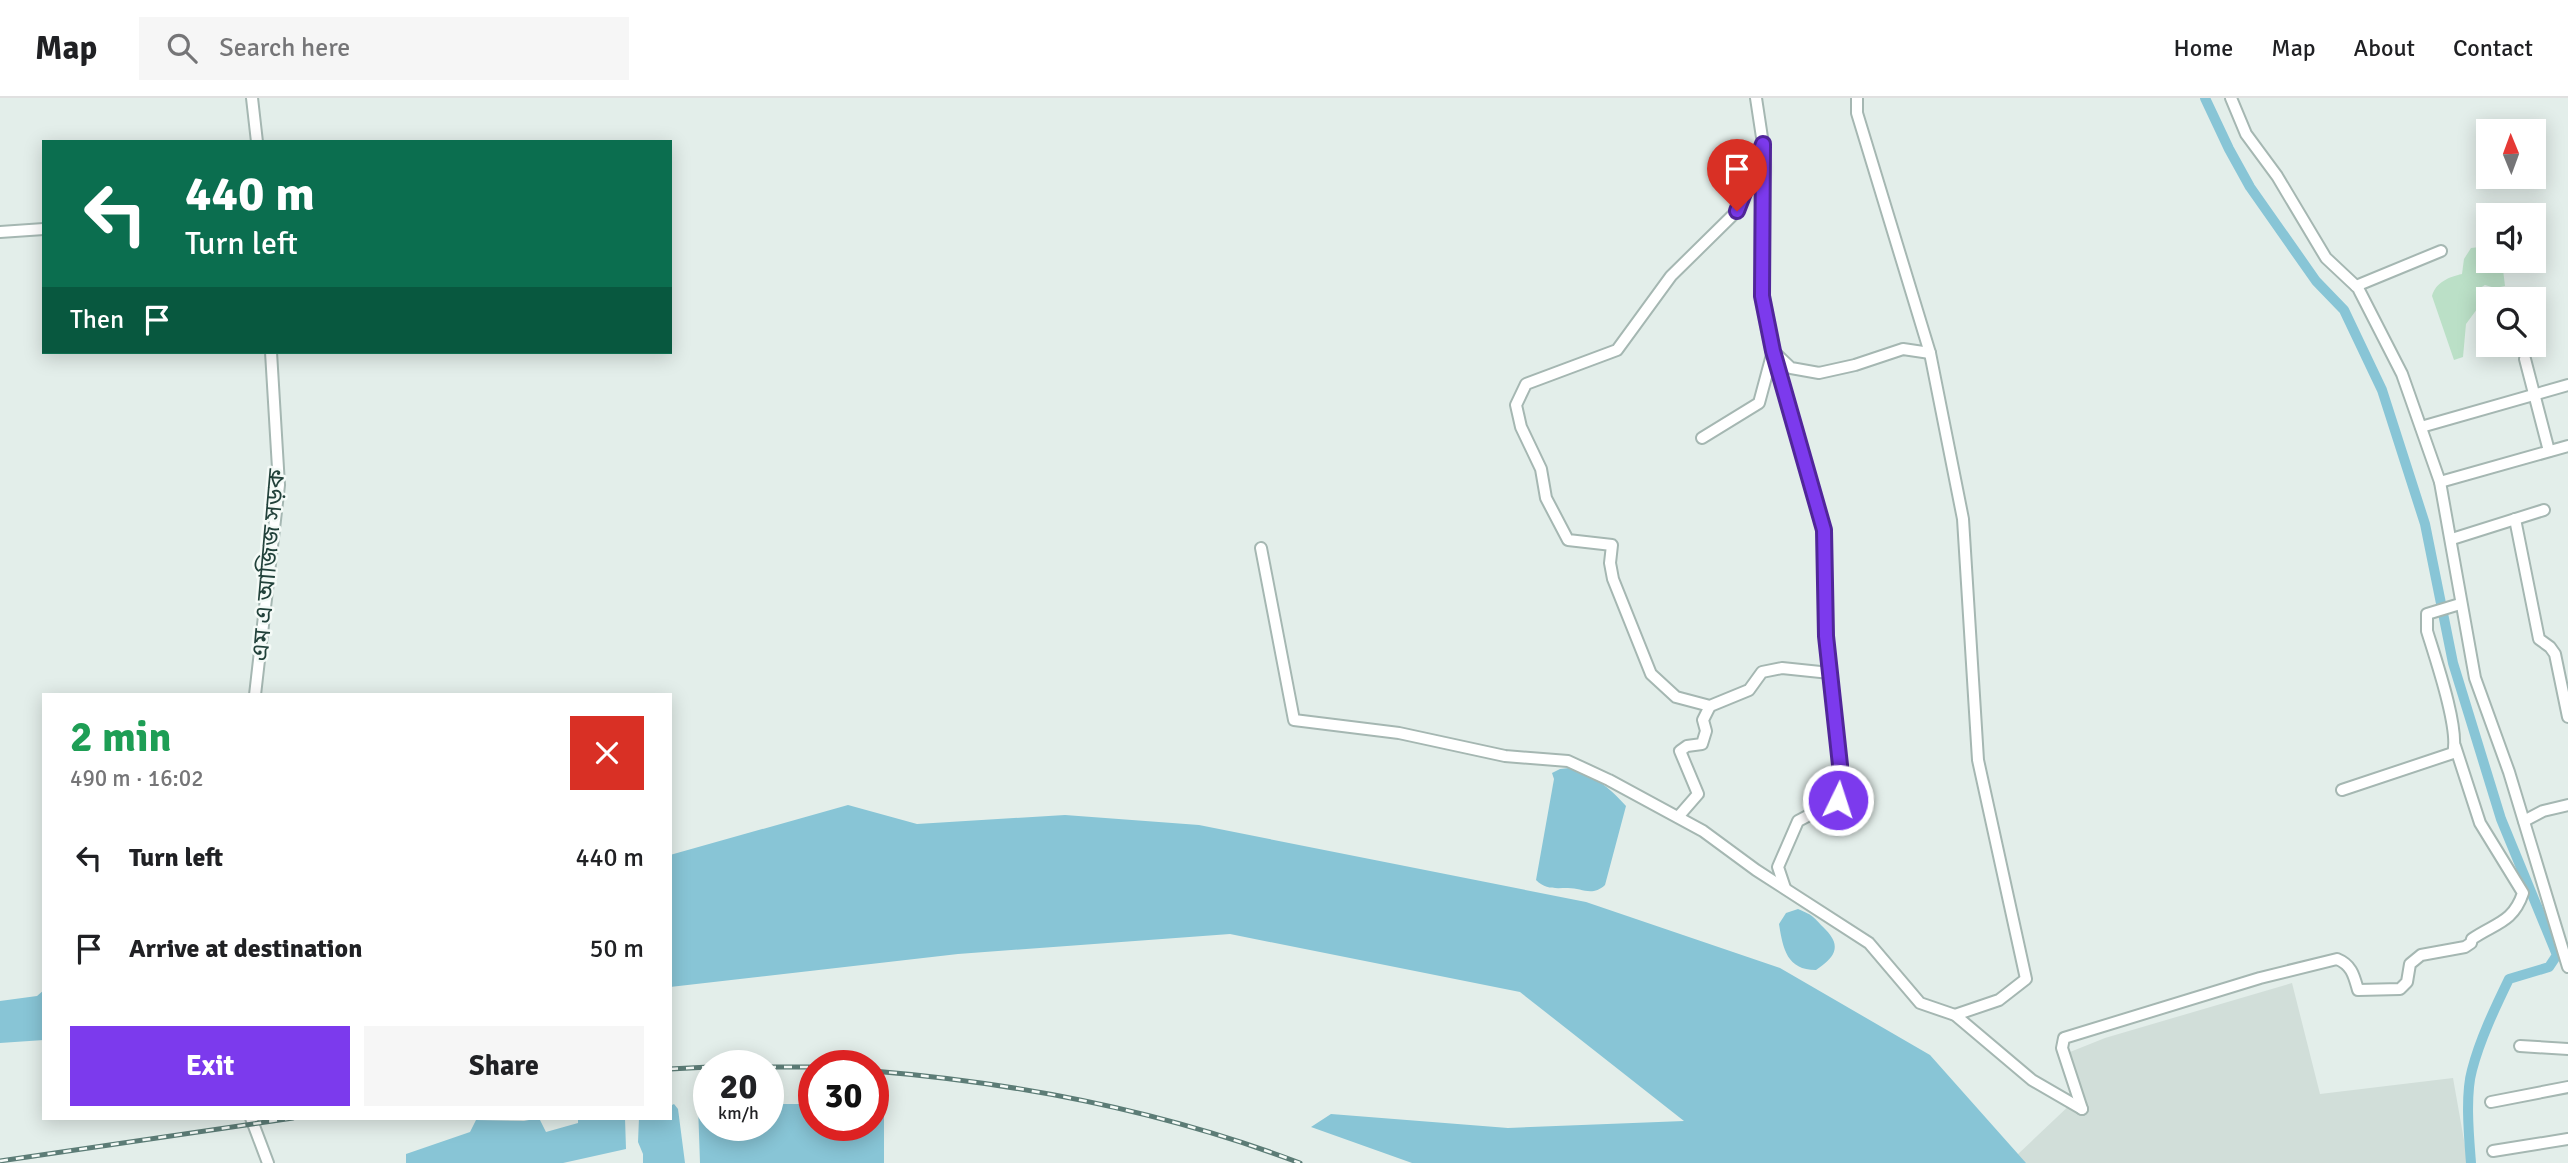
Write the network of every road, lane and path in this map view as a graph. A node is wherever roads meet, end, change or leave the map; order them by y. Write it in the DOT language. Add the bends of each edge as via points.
graph roads {
  1 [pos="252,98"];
  2 [pos="1756,98"];
  3 [pos="1857,98"];
  4 [pos="2231,98"];
  5 [pos="257,140"];
  6 [pos="1763,144"];
  7 [pos="42,229"];
  8 [pos="0,232"];
  9 [pos="2441,251"];
  10 [pos="2356,286"];
  11 [pos="1773,351"];
  12 [pos="1930,353"];
  13 [pos="271,354"];
  14 [pos="2525,359"];
  15 [pos="2568,385"];
  16 [pos="2535,394"];
  17 [pos="2421,427"];
  18 [pos="1702,438"];
  19 [pos="2568,446"];
  20 [pos="2549,451"];
  21 [pos="2440,482"];
  22 [pos="2544,510"];
  23 [pos="2515,519"];
  24 [pos="2452,539"];
  25 [pos="1261,548"];
  26 [pos="2458,605"];
  27 [pos="1830,673"];
  28 [pos="255,693"];
  29 [pos="1710,706"];
  30 [pos="2568,717"];
  31 [pos="2455,746"];
  32 [pos="2342,790"];
  33 [pos="2568,805"];
  34 [pos="1678,817"];
  35 [pos="2524,821"];
  36 [pos="1785,888"];
  37 [pos="2568,967"];
  38 [pos="1955,1015"];
  39 [pos="2520,1046"];
  40 [pos="2568,1049"];
  41 [pos="2568,1087"];
  42 [pos="2491,1102"];
  43 [pos="252,1120"];
  44 [pos="2568,1139"];
  45 [pos="2493,1151"];
  46 [pos="268,1163"];
  1 -- 5 [label="street"];
  2 -- 6 [label="street"];
  3 -- 12 [label="street" via="1857,113"];
  4 -- 10 [label="street" via="2246,134 2326,258"];
  6 -- 11 [label="street" via="1762,296"];
  6 -- 29 [label="street" via="1737,211 1671,276 1617,350 1526,384 1516,405 1541,469 1546,498 1568,540 1612,545 1613,579 1651,674 1676,697"];
  7 -- 8 [label="street"];
  9 -- 10 [label="street"];
  10 -- 17 [label="street" via="2402,374"];
  11 -- 12 [label="street" via="1791,368 1819,373 1903,349"];
  11 -- 18 [label="street" via="1759,403"];
  11 -- 27 [label="street" via="1824,530"];
  12 -- 38 [label="street" via="1963,519 1978,760 2026,979 1998,1000"];
  13 -- 28 [label="street, এম এ আজিজ সড়ক" via="279,485"];
  14 -- 16 [label="street"];
  15 -- 16 [label="street"];
  16 -- 17 [label="street"];
  16 -- 20 [label="street"];
  17 -- 21 [label="street"];
  19 -- 20 [label="street"];
  20 -- 21 [label="street"];
  21 -- 24 [label="street"];
  22 -- 23 [label="street"];
  23 -- 24 [label="street"];
  23 -- 30 [label="street" via="2539,639 2555,654"];
  24 -- 26 [label="street"];
  25 -- 34 [label="street" via="1294,720 1399,733 1505,756 1568,761"];
  26 -- 31 [label="street" via="2427,614 2427,631"];
  26 -- 35 [label="street" via="2475,678"];
  27 -- 29 [label="street" via="1782,668 1762,673 1749,690"];
  27 -- 36 [label="street" via="1840,765 1838,800 1798,821 1778,867"];
  29 -- 34 [label="street" via="1703,720 1702,744 1680,751 1698,794"];
  31 -- 32 [label="street" via="2453,753"];
  31 -- 38 [label="street" via="2480,823 2523,892 2518,909 2465,947 2421,956 2410,964 2407,982 2400,989 2358,990 2346,963 2337,959 2064,1038 2062,1048 2082,1109 2032,1080"];
  33 -- 35 [label="street"];
  34 -- 36 [label="street"];
  35 -- 37 [label="street"];
  36 -- 38 [label="street" via="1869,943 1920,1003"];
  39 -- 40 [label="street"];
  41 -- 42 [label="street"];
  43 -- 46 [label="street"];
  44 -- 45 [label="street"];
}
